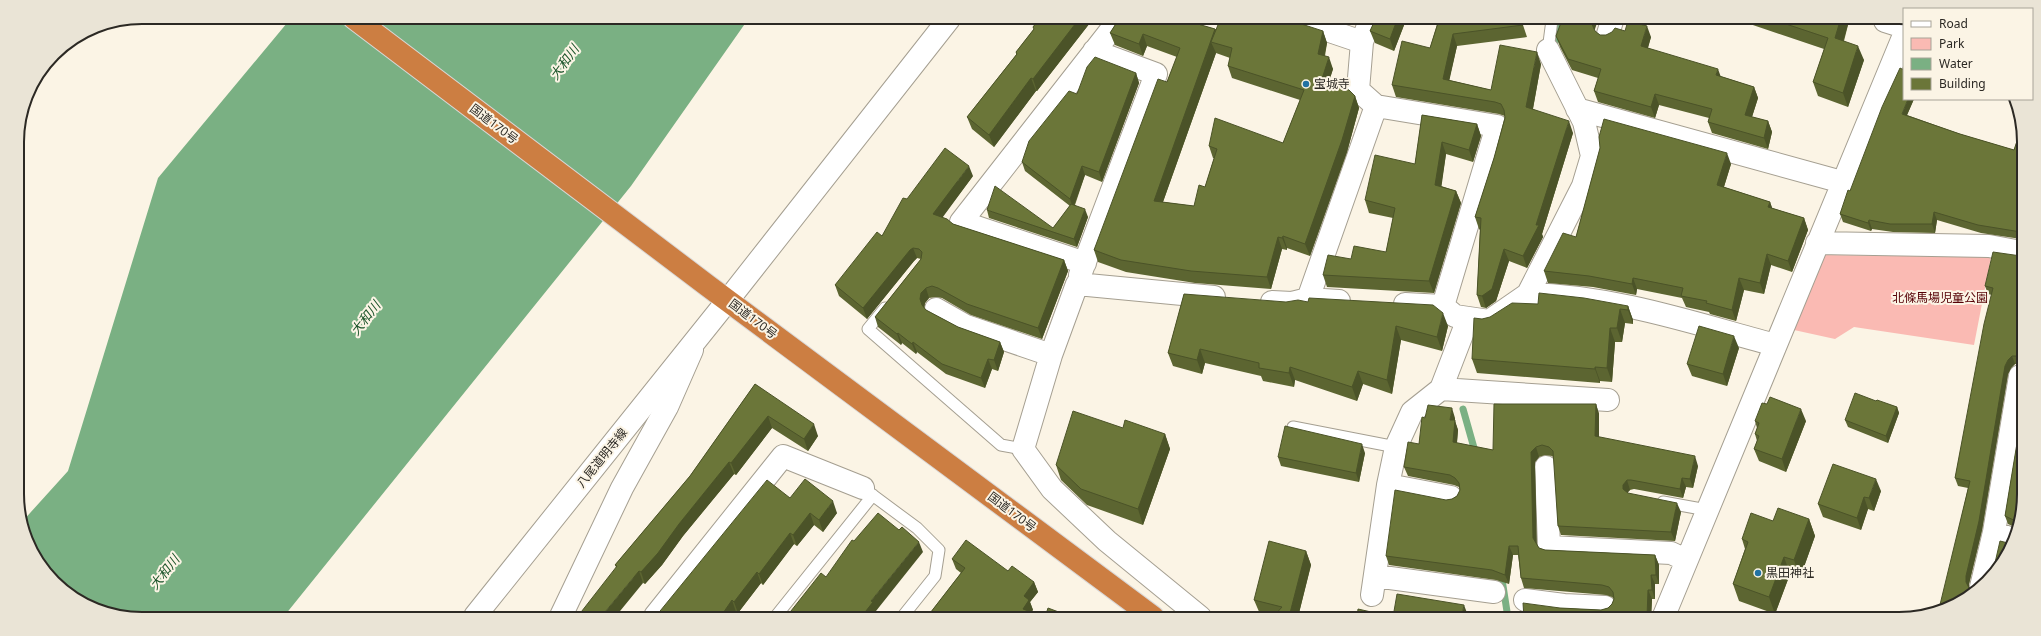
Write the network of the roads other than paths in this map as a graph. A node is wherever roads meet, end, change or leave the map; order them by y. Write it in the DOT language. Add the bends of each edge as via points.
graph roads {
  1 [pos="362,24"];
  2 [pos="945,24"];
  3 [pos="1309,24"];
  4 [pos="1369,24"];
  5 [pos="1551,24"];
  6 [pos="1111,30"];
  7 [pos="1362,42"];
  8 [pos="1902,45"];
  9 [pos="1548,50"];
  10 [pos="1094,51"];
  11 [pos="1376,106"];
  12 [pos="1577,109"];
  13 [pos="1842,182"];
  14 [pos="1817,243"];
  15 [pos="2017,251"];
  16 [pos="1085,262"];
  17 [pos="1077,284"];
  18 [pos="1528,294"];
  19 [pos="1230,299"];
  20 [pos="1308,299"];
  21 [pos="728,300"];
  22 [pos="891,300"];
  23 [pos="1253,301"];
  24 [pos="1356,302"];
  25 [pos="1388,303"];
  26 [pos="1443,306"];
  27 [pos="936,309"];
  28 [pos="1468,319"];
  29 [pos="695,341"];
  30 [pos="1774,345"];
  31 [pos="1051,356"];
  32 [pos="1441,389"];
  33 [pos="2017,394"];
  34 [pos="1608,400"];
  35 [pos="1293,426"];
  36 [pos="1396,447"];
  37 [pos="1022,449"];
  38 [pos="1546,467"];
  39 [pos="1388,485"];
  40 [pos="868,491"];
  41 [pos="1451,498"];
  42 [pos="1655,500"];
  43 [pos="1707,510"];
  44 [pos="1994,532"];
  45 [pos="2008,538"];
  46 [pos="1686,560"];
  47 [pos="1983,577"];
  48 [pos="1494,592"];
  49 [pos="1525,600"];
  50 [pos="1605,607"];
  51 [pos="478,612"];
  52 [pos="563,612"];
  53 [pos="658,612"];
  54 [pos="779,612"];
  55 [pos="906,612"];
  56 [pos="1146,612"];
  57 [pos="1194,612"];
  58 [pos="1565,612"];
  59 [pos="1665,612"];
  1 -- 21 [label="highway, 国道170号"];
  2 -- 21 [label="street, 八尾道明寺線"];
  3 -- 7 [label="street"];
  4 -- 7 [label="street"];
  5 -- 9 [label="lane"];
  6 -- 10 [label="street"];
  7 -- 11 [label="street" via="1358,90"];
  8 -- 13 [label="street"];
  9 -- 12 [label="street"];
  10 -- 16 [label="street" via="1156,74"];
  10 -- 16 [label="street" via="961,222"];
  11 -- 20 [label="street"];
  11 -- 26 [label="street" via="1497,126"];
  12 -- 13 [label="street"];
  12 -- 18 [label="street" via="1584,122 1592,156 1583,186"];
  13 -- 14 [label="street"];
  14 -- 15 [label="street" via="1989,246"];
  14 -- 30 [label="street"];
  16 -- 17 [label="street"];
  17 -- 19 [label="street"];
  17 -- 31 [label="street"];
  18 -- 28 [label="street" via="1489,321"];
  18 -- 30 [label="street" via="1557,295 1629,305"];
  20 -- 23 [label="street" via="1292,303"];
  20 -- 24 [label="street"];
  21 -- 29 [label="street, 八尾道明寺線"];
  21 -- 56 [label="highway, 国道170号"];
  22 -- 37 [label="lane" via="868,329 1001,445"];
  25 -- 26 [label="street"];
  26 -- 28 [label="street" via="1455,316"];
  27 -- 31 [label="street" via="966,326"];
  28 -- 32 [label="street"];
  29 -- 51 [label="street, 八尾道明寺線"];
  29 -- 52 [label="street" via="667,407 622,488"];
  30 -- 43 [label="street"];
  31 -- 37 [label="street"];
  32 -- 34 [label="street"];
  32 -- 36 [label="street" via="1412,412"];
  33 -- 44 [label="street"];
  35 -- 36 [label="lane"];
  36 -- 39 [label="street"];
  37 -- 57 [label="street" via="1052,488 1107,541"];
  38 -- 46 [label="street" via="1549,547 1671,553"];
  39 -- 41 [label="street"];
  39 -- 48 [label="street" via="1374,585"];
  40 -- 53 [label="street" via="783,456"];
  40 -- 54 [label="lane"];
  40 -- 55 [label="lane" via="918,528 939,550 936,576"];
  42 -- 43 [label="lane"];
  43 -- 46 [label="street"];
  44 -- 45 [label="street"];
  44 -- 47 [label="street"];
  46 -- 59 [label="street"];
  49 -- 58 [label="street"];
  50 -- 58 [label="street"];
}
